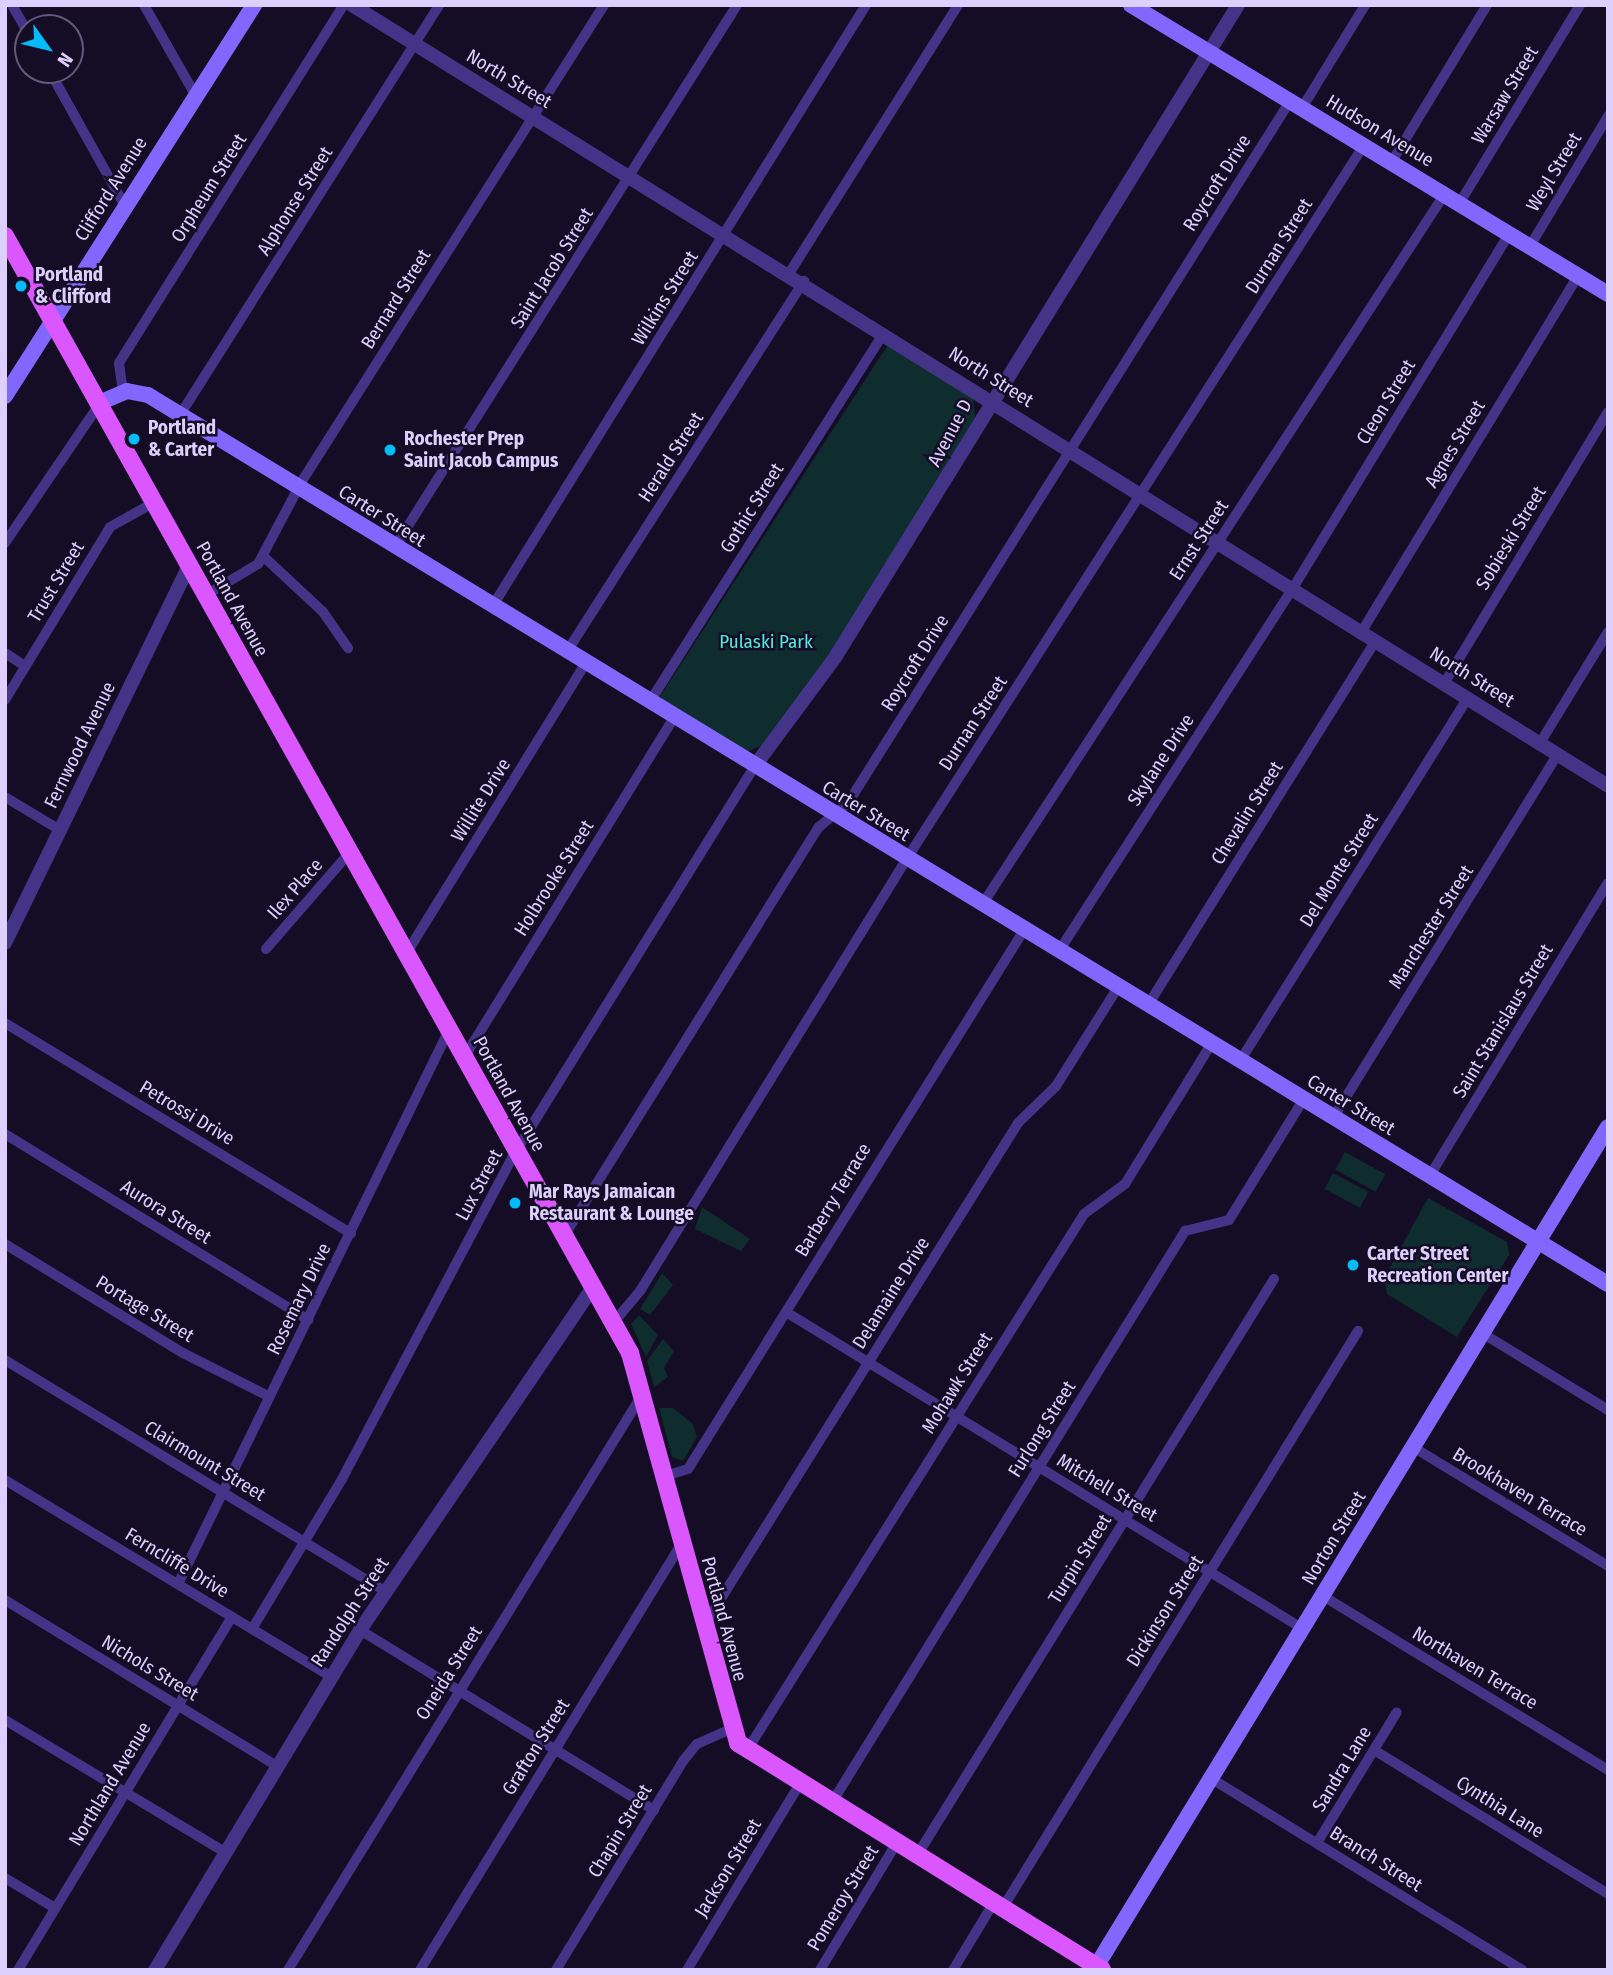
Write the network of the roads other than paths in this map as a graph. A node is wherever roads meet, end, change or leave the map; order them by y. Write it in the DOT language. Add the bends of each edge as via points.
graph roads {
  1 [pos="144,5"];
  2 [pos="254,5"];
  3 [pos="344,5"];
  4 [pos="352,5"];
  5 [pos="439,5"];
  6 [pos="604,5"];
  7 [pos="737,5"];
  8 [pos="866,5"];
  9 [pos="958,5"];
  10 [pos="1131,5"];
  11 [pos="1238,5"];
  12 [pos="1365,5"];
  13 [pos="1488,5"];
  14 [pos="1580,5"];
  15 [pos="415,44"];
  16 [pos="1209,52"];
  17 [pos="57,84"];
  18 [pos="196,96"];
  19 [pos="1296,105"];
  20 [pos="533,116"];
  21 [pos="1608,116"];
  22 [pos="1364,145"];
  23 [pos="1391,163"];
  24 [pos="632,175"];
  25 [pos="1444,195"];
  26 [pos="1459,204"];
  27 [pos="125,205"];
  28 [pos="726,233"];
  29 [pos="1509,233"];
  30 [pos="5,236"];
  31 [pos="1530,246"];
  32 [pos="790,272"];
  33 [pos="1578,276"];
  34 [pos="804,281"];
  35 [pos="1608,294"];
  36 [pos="54,319"];
  37 [pos="884,332"];
  38 [pos="123,392"];
  39 [pos="5,396"];
  40 [pos="990,399"];
  41 [pos="101,402"];
  42 [pos="1608,412"];
  43 [pos="180,415"];
  44 [pos="1070,448"];
  45 [pos="300,490"];
  46 [pos="1142,493"];
  47 [pos="155,502"];
  48 [pos="1219,542"];
  49 [pos="5,543"];
  50 [pos="394,548"];
  51 [pos="264,556"];
  52 [pos="189,565"];
  53 [pos="1293,588"];
  54 [pos="206,595"];
  55 [pos="492,607"];
  56 [pos="1362,631"];
  57 [pos="1608,632"];
  58 [pos="1376,640"];
  59 [pos="348,649"];
  60 [pos="5,653"];
  61 [pos="566,653"];
  62 [pos="585,664"];
  63 [pos="25,666"];
  64 [pos="1445,682"];
  65 [pos="1468,697"];
  66 [pos="5,700"];
  67 [pos="649,703"];
  68 [pos="674,718"];
  69 [pos="1540,743"];
  70 [pos="1558,754"];
  71 [pos="754,767"];
  72 [pos="1608,786"];
  73 [pos="5,797"];
  74 [pos="832,815"];
  75 [pos="60,830"];
  76 [pos="350,852"];
  77 [pos="906,860"];
  78 [pos="1608,883"];
  79 [pos="982,905"];
  80 [pos="1024,930"];
  81 [pos="5,943"];
  82 [pos="266,949"];
  83 [pos="1059,951"];
  84 [pos="406,954"];
  85 [pos="1118,987"];
  86 [pos="1148,1005"];
  87 [pos="5,1023"];
  88 [pos="449,1030"];
  89 [pos="1211,1045"];
  90 [pos="465,1056"];
  91 [pos="1240,1061"];
  92 [pos="1303,1100"];
  93 [pos="1333,1118"];
  94 [pos="1608,1126"];
  95 [pos="5,1133"];
  96 [pos="1602,1149"];
  97 [pos="516,1151"];
  98 [pos="1429,1177"];
  99 [pos="351,1233"];
  100 [pos="564,1236"];
  101 [pos="1538,1241"];
  102 [pos="5,1244"];
  103 [pos="1274,1279"];
  104 [pos="1608,1284"];
  105 [pos="594,1286"];
  106 [pos="786,1312"];
  107 [pos="308,1320"];
  108 [pos="614,1322"];
  109 [pos="1358,1331"];
  110 [pos="1482,1333"];
  111 [pos="5,1360"];
  112 [pos="868,1362"];
  113 [pos="642,1395"];
  114 [pos="270,1397"];
  115 [pos="1608,1410"];
  116 [pos="957,1416"];
  117 [pos="1413,1447"];
  118 [pos="1039,1467"];
  119 [pos="665,1476"];
  120 [pos="5,1480"];
  121 [pos="222,1493"];
  122 [pos="1125,1520"];
  123 [pos="304,1543"];
  124 [pos="682,1543"];
  125 [pos="1608,1566"];
  126 [pos="1210,1572"];
  127 [pos="178,1584"];
  128 [pos="386,1592"];
  129 [pos="1323,1595"];
  130 [pos="5,1600"];
  131 [pos="232,1617"];
  132 [pos="704,1627"];
  133 [pos="252,1629"];
  134 [pos="1303,1629"];
  135 [pos="360,1630"];
  136 [pos="331,1677"];
  137 [pos="458,1690"];
  138 [pos="178,1706"];
  139 [pos="1397,1712"];
  140 [pos="5,1720"];
  141 [pos="731,1728"];
  142 [pos="555,1749"];
  143 [pos="1374,1750"];
  144 [pos="746,1752"];
  145 [pos="277,1766"];
  146 [pos="1608,1770"];
  147 [pos="1212,1779"];
  148 [pos="799,1785"];
  149 [pos="125,1793"];
  150 [pos="831,1804"];
  151 [pos="654,1810"];
  152 [pos="1317,1843"];
  153 [pos="896,1844"];
  154 [pos="225,1852"];
  155 [pos="916,1857"];
  156 [pos="5,1878"];
  157 [pos="1608,1894"];
  158 [pos="997,1906"];
  159 [pos="55,1908"];
  160 [pos="1098,1969"];
  161 [pos="18,1970"];
  162 [pos="155,1970"];
  163 [pos="288,1970"];
  164 [pos="420,1970"];
  165 [pos="556,1970"];
  166 [pos="687,1970"];
  167 [pos="820,1970"];
  168 [pos="953,1970"];
  169 [pos="1522,1970"];
  1 -- 18 [label="street"];
  2 -- 18 [label="main road, Clifford Avenue"];
  3 -- 38 [label="street, Orpheum Street" via="119,363"];
  4 -- 15 [label="street, North Street"];
  5 -- 15 [label="street, Alphonse Street"];
  6 -- 20 [label="street, Bernard Street"];
  7 -- 24 [label="street, Saint Jacob Street"];
  8 -- 28 [label="street, Wilkins Street"];
  9 -- 32 [label="street"];
  10 -- 16 [label="main road, Hudson Avenue"];
  11 -- 16 [label="street, Avenue D"];
  12 -- 19 [label="street, Roycroft Drive"];
  13 -- 23 [label="street"];
  14 -- 26 [label="street, Warsaw Street"];
  15 -- 20 [label="street, North Street"];
  15 -- 43 [label="street, Alphonse Street"];
  16 -- 19 [label="main road, Hudson Avenue"];
  16 -- 40 [label="street, Avenue D"];
  17 -- 27 [label="street"];
  18 -- 27 [label="main road, Clifford Avenue"];
  19 -- 22 [label="main road, Hudson Avenue"];
  19 -- 44 [label="street, Roycroft Drive"];
  20 -- 24 [label="street, North Street"];
  20 -- 45 [label="street, Bernard Street"];
  21 -- 31 [label="street, Weyl Street"];
  22 -- 23 [label="main road, Hudson Avenue"];
  22 -- 46 [label="street, Durnan Street"];
  23 -- 25 [label="main road, Hudson Avenue"];
  24 -- 28 [label="street, North Street"];
  24 -- 50 [label="street, Saint Jacob Street"];
  25 -- 26 [label="main road, Hudson Avenue"];
  25 -- 48 [label="street, Ernst Street"];
  26 -- 29 [label="main road, Hudson Avenue"];
  27 -- 36 [label="main road, Clifford Avenue"];
  28 -- 32 [label="street, North Street"];
  28 -- 55 [label="street, Wilkins Street"];
  29 -- 31 [label="main road, Hudson Avenue"];
  29 -- 53 [label="street, Cleon Street"];
  30 -- 36 [label="main road, Portland Avenue"];
  31 -- 33 [label="main road, Hudson Avenue"];
  32 -- 34 [label="street, North Street"];
  33 -- 35 [label="main road, Hudson Avenue"];
  33 -- 56 [label="street, Agnes Street"];
  34 -- 37 [label="street, North Street"];
  34 -- 61 [label="street, Herald Street"];
  36 -- 39 [label="main road, Clifford Avenue"];
  36 -- 41 [label="main road, Portland Avenue"];
  37 -- 40 [label="street, North Street"];
  37 -- 67 [label="street, Gothic Street"];
  38 -- 41 [label="main road"];
  38 -- 43 [label="main road, Carter Street" via="144,393"];
  40 -- 44 [label="street, North Street"];
  40 -- 71 [label="street, Avenue D" via="943,488 836,656"];
  41 -- 47 [label="main road, Portland Avenue"];
  41 -- 49 [label="street"];
  42 -- 64 [label="street, Sobieski Street"];
  43 -- 45 [label="main road, Carter Street"];
  44 -- 46 [label="street, North Street"];
  44 -- 74 [label="street, Roycroft Drive" via="848,803"];
  45 -- 50 [label="main road, Carter Street"];
  45 -- 51 [label="street, Bernard Street"];
  46 -- 48 [label="street, North Street"];
  46 -- 77 [label="street, Durnan Street"];
  47 -- 52 [label="main road, Portland Avenue"];
  47 -- 63 [label="street, Trust Street" via="110,527"];
  48 -- 53 [label="street, North Street"];
  48 -- 79 [label="street, Ernst Street"];
  50 -- 55 [label="main road, Carter Street"];
  51 -- 54 [label="street, Bernard Street" via="252,570"];
  51 -- 59 [label="street" via="323,612"];
  52 -- 54 [label="main road, Portland Avenue"];
  52 -- 75 [label="street, Fernwood Avenue"];
  53 -- 56 [label="street, North Street"];
  53 -- 83 [label="street, Skylane Drive"];
  54 -- 76 [label="main road, Portland Avenue"];
  55 -- 61 [label="main road, Carter Street"];
  56 -- 58 [label="street, North Street"];
  57 -- 69 [label="street"];
  58 -- 64 [label="street, North Street"];
  58 -- 86 [label="street, Chevalin Street"];
  60 -- 63 [label="street"];
  61 -- 62 [label="main road, Carter Street"];
  62 -- 67 [label="main road, Carter Street"];
  62 -- 84 [label="street, Willite Drive"];
  63 -- 66 [label="street, Trust Street"];
  64 -- 65 [label="street, North Street"];
  65 -- 69 [label="street, North Street"];
  65 -- 91 [label="street, Del Monte Street"];
  67 -- 68 [label="main road, Carter Street"];
  68 -- 71 [label="main road, Carter Street"];
  68 -- 90 [label="street, Holbrooke Street"];
  69 -- 70 [label="street, North Street"];
  70 -- 72 [label="street, North Street"];
  70 -- 93 [label="street, Manchester Street"];
  71 -- 74 [label="main road, Carter Street"];
  71 -- 97 [label="street, Lux Street"];
  73 -- 75 [label="street"];
  74 -- 77 [label="main road, Carter Street"];
  74 -- 100 [label="street, Roycroft Drive" via="818,827"];
  75 -- 81 [label="street, Fernwood Avenue"];
  76 -- 82 [label="street, Ilex Place"];
  76 -- 84 [label="main road, Portland Avenue"];
  77 -- 79 [label="main road, Carter Street"];
  77 -- 108 [label="street, Durnan Street" via="640,1291"];
  78 -- 98 [label="street, Saint Stanislaus Street"];
  79 -- 80 [label="main road, Carter Street"];
  80 -- 83 [label="main road, Carter Street"];
  80 -- 106 [label="street, Barberry Terrace"];
  83 -- 85 [label="main road, Carter Street"];
  84 -- 88 [label="main road, Portland Avenue"];
  85 -- 86 [label="main road, Carter Street"];
  85 -- 112 [label="street, Delamaine Drive" via="1056,1086 1018,1123"];
  86 -- 89 [label="main road, Carter Street"];
  87 -- 99 [label="street, Petrossi Drive"];
  88 -- 90 [label="main road, Portland Avenue"];
  88 -- 99 [label="street, Rosemary Drive"];
  89 -- 91 [label="main road, Carter Street"];
  89 -- 116 [label="street, Mohawk Street" via="1125,1184 1084,1214"];
  90 -- 97 [label="main road, Portland Avenue"];
  91 -- 92 [label="main road, Carter Street"];
  92 -- 93 [label="main road, Carter Street"];
  92 -- 118 [label="street, Furlong Street" via="1229,1220 1185,1231"];
  93 -- 98 [label="main road, Carter Street"];
  94 -- 96 [label="main road, Norton Street"];
  95 -- 107 [label="street, Aurora Street"];
  96 -- 101 [label="main road, Norton Street"];
  97 -- 100 [label="main road, Portland Avenue"];
  97 -- 123 [label="street, Lux Street"];
  98 -- 101 [label="main road, Carter Street"];
  99 -- 107 [label="street, Rosemary Drive"];
  100 -- 105 [label="main road, Portland Avenue"];
  101 -- 104 [label="main road, Carter Street"];
  101 -- 110 [label="main road, Norton Street"];
  102 -- 114 [label="street, Portage Street" via="183,1353"];
  103 -- 122 [label="street, Turpin Street"];
  105 -- 108 [label="main road, Portland Avenue"];
  105 -- 128 [label="street, Randolph Street"];
  106 -- 112 [label="street, Mitchell Street"];
  106 -- 119 [label="street, Barberry Terrace" via="688,1469"];
  107 -- 114 [label="street, Rosemary Drive"];
  108 -- 113 [label="main road, Portland Avenue"];
  109 -- 126 [label="street, Dickinson Street"];
  110 -- 115 [label="street"];
  110 -- 117 [label="main road, Norton Street"];
  111 -- 121 [label="street, Clairmount Street"];
  112 -- 116 [label="street, Mitchell Street"];
  112 -- 132 [label="street, Delamaine Drive"];
  113 -- 119 [label="main road, Portland Avenue"];
  113 -- 137 [label="street, Oneida Street"];
  114 -- 121 [label="street, Rosemary Drive"];
  116 -- 118 [label="street, Mitchell Street"];
  116 -- 144 [label="street, Mohawk Street"];
  117 -- 125 [label="street, Brookhaven Terrace"];
  117 -- 129 [label="main road, Norton Street"];
  118 -- 122 [label="street, Mitchell Street"];
  118 -- 150 [label="street, Furlong Street"];
  119 -- 124 [label="main road, Portland Avenue"];
  120 -- 127 [label="street, Ferncliffe Drive"];
  121 -- 123 [label="street, Clairmount Street"];
  121 -- 127 [label="street, Rosemary Drive"];
  122 -- 126 [label="street, Mitchell Street"];
  122 -- 155 [label="street, Turpin Street"];
  123 -- 128 [label="street, Clairmount Street"];
  123 -- 133 [label="street, Lux Street"];
  124 -- 132 [label="main road, Portland Avenue"];
  124 -- 142 [label="street, Grafton Street"];
  126 -- 134 [label="street, Mitchell Street"];
  126 -- 158 [label="street, Dickinson Street"];
  127 -- 131 [label="street, Ferncliffe Drive"];
  128 -- 135 [label="street, Randolph Street"];
  129 -- 134 [label="main road, Norton Street"];
  129 -- 146 [label="street, Northaven Terrace"];
  130 -- 138 [label="street, Nichols Street"];
  131 -- 133 [label="street, Ferncliffe Drive"];
  131 -- 138 [label="street, Northland Avenue"];
  132 -- 141 [label="main road, Portland Avenue"];
  133 -- 136 [label="street, Ferncliffe Drive"];
  134 -- 147 [label="main road, Norton Street"];
  135 -- 136 [label="street, Randolph Street"];
  135 -- 137 [label="street"];
  136 -- 145 [label="street, Randolph Street"];
  137 -- 142 [label="street"];
  137 -- 163 [label="street, Oneida Street"];
  138 -- 145 [label="street, Nichols Street"];
  138 -- 149 [label="street, Northland Avenue"];
  139 -- 143 [label="street, Sandra Lane"];
  140 -- 149 [label="street"];
  141 -- 144 [label="main road, Portland Avenue"];
  141 -- 151 [label="street, Chapin Street" via="697,1744"];
  142 -- 151 [label="street"];
  142 -- 164 [label="street, Grafton Street"];
  143 -- 152 [label="street, Sandra Lane"];
  143 -- 157 [label="street, Cynthia Lane"];
  144 -- 148 [label="main road, Portland Avenue"];
  145 -- 154 [label="street, Randolph Street"];
  147 -- 152 [label="street, Branch Street"];
  147 -- 160 [label="main road, Norton Street"];
  148 -- 150 [label="main road, Portland Avenue"];
  148 -- 166 [label="street, Jackson Street"];
  149 -- 154 [label="street"];
  149 -- 159 [label="street, Northland Avenue"];
  150 -- 153 [label="main road, Portland Avenue"];
  151 -- 165 [label="street, Chapin Street"];
  152 -- 169 [label="street, Branch Street"];
  153 -- 155 [label="main road, Portland Avenue"];
  153 -- 167 [label="street, Pomeroy Street"];
  154 -- 162 [label="street, Randolph Street"];
  155 -- 158 [label="main road, Portland Avenue"];
  156 -- 159 [label="street"];
  158 -- 160 [label="main road, Portland Avenue"];
  158 -- 168 [label="street, Dickinson Street"];
  159 -- 161 [label="street, Northland Avenue"];
}
